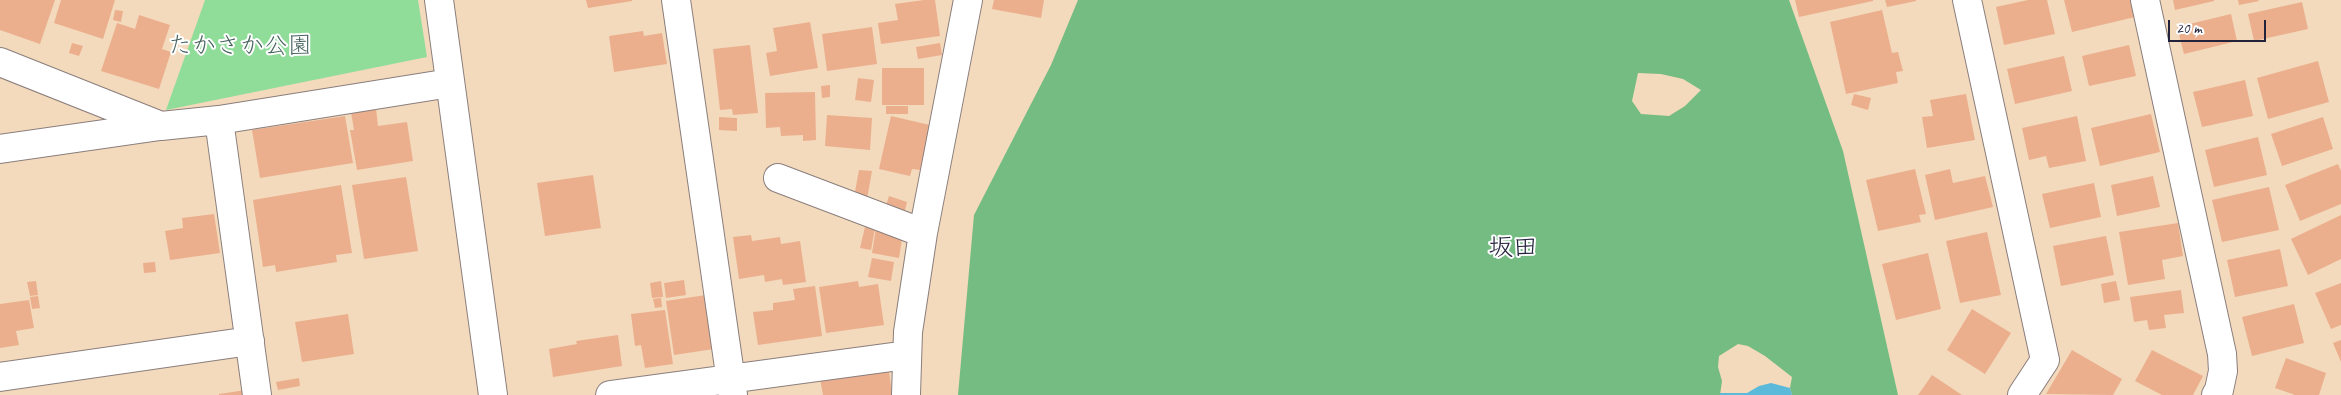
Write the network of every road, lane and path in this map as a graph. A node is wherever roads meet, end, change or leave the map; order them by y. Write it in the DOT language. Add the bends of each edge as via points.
graph roads {
  1 [pos="439,0"];
  2 [pos="676,0"];
  3 [pos="968,0"];
  4 [pos="1966,0"];
  5 [pos="2145,0"];
  6 [pos="0,62"];
  7 [pos="450,83"];
  8 [pos="219,120"];
  9 [pos="161,126"];
  10 [pos="0,149"];
  11 [pos="778,178"];
  12 [pos="923,233"];
  13 [pos="250,341"];
  14 [pos="907,355"];
  15 [pos="0,376"];
  16 [pos="732,387"];
  17 [pos="257,395"];
  18 [pos="493,395"];
  19 [pos="610,395"];
  20 [pos="906,395"];
  21 [pos="2022,395"];
  22 [pos="2216,395"];
  1 -- 7 [label="street"];
  2 -- 16 [label="street"];
  3 -- 12 [label="street"];
  4 -- 21 [label="street" via="2045,360"];
  5 -- 22 [label="street" via="2222,354 2223,371"];
  6 -- 9 [label="street"];
  7 -- 8 [label="street"];
  7 -- 18 [label="street"];
  8 -- 9 [label="street"];
  8 -- 13 [label="street"];
  9 -- 10 [label="street"];
  11 -- 12 [label="street"];
  12 -- 14 [label="street"];
  13 -- 15 [label="street"];
  13 -- 17 [label="street"];
  14 -- 16 [label="street"];
  14 -- 20 [label="street"];
  16 -- 19 [label="street"];
}
